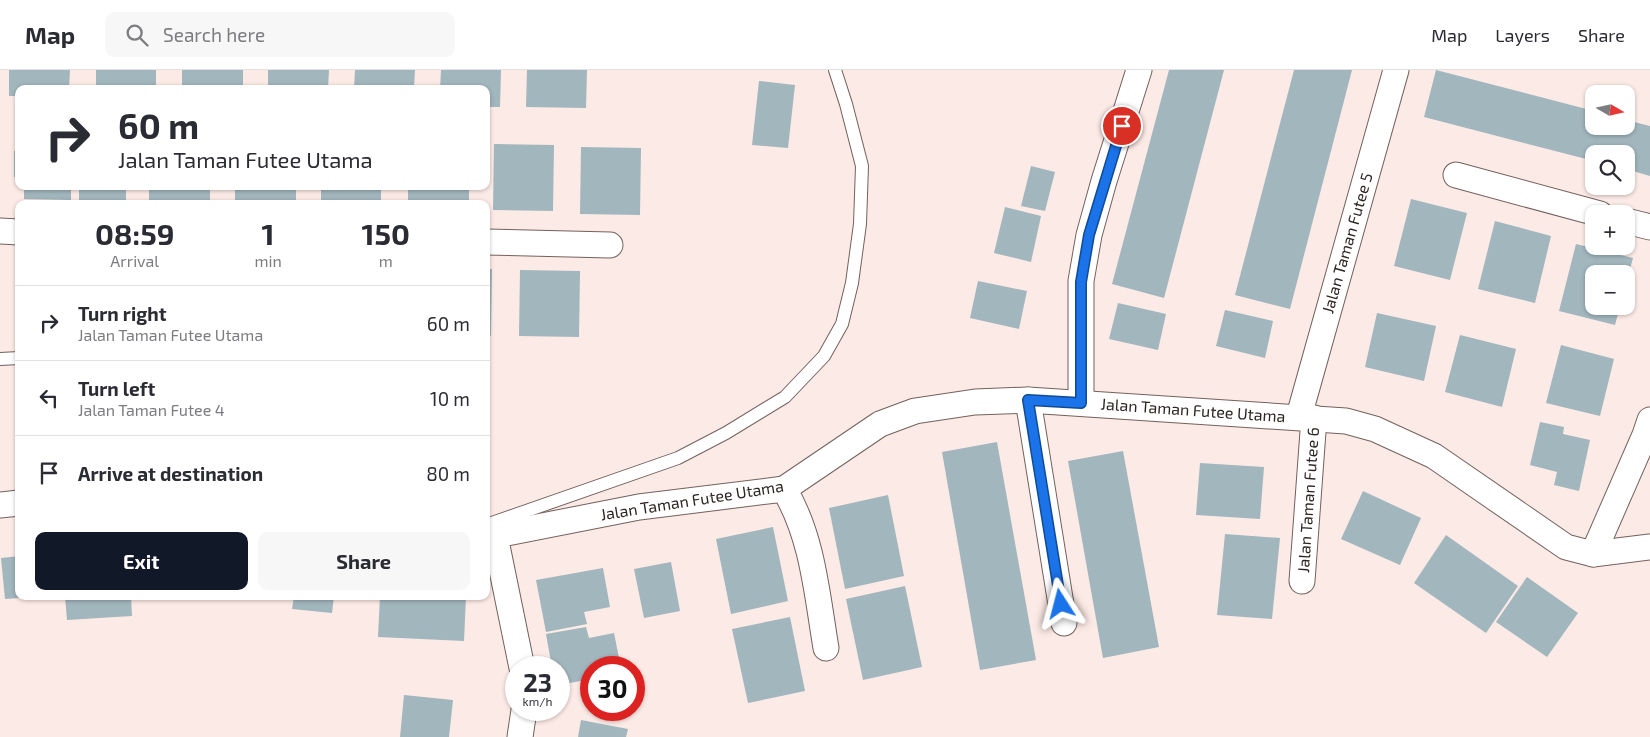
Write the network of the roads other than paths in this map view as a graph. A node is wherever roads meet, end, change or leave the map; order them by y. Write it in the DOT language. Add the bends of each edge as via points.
graph roads {
  1 [pos="835,70"];
  2 [pos="1139,70"];
  3 [pos="1396,70"];
  4 [pos="1456,175"];
  5 [pos="1585,210"];
  6 [pos="1635,223"];
  7 [pos="1650,227"];
  8 [pos="0,231"];
  9 [pos="15,232"];
  10 [pos="490,242"];
  11 [pos="610,244"];
  12 [pos="15,358"];
  13 [pos="0,359"];
  14 [pos="1028,400"];
  15 [pos="1081,403"];
  16 [pos="1306,417"];
  17 [pos="1650,420"];
  18 [pos="784,489"];
  19 [pos="490,532"];
  20 [pos="490,532"];
  21 [pos="490,536"];
  22 [pos="1650,547"];
  23 [pos="1593,554"];
  24 [pos="1302,581"];
  25 [pos="1064,623"];
  26 [pos="826,648"];
  27 [pos="519,656"];
  28 [pos="522,721"];
  29 [pos="520,737"];
  1 -- 19 [label="lane" via="862,166 860,224 852,283 842,324 824,356 785,397 726,433 678,458"];
  2 -- 15 [label="street" via="1091,226 1081,282"];
  3 -- 16 [label="street, Jalan Taman Futee 5"];
  4 -- 5 [label="street"];
  6 -- 7 [label="street"];
  8 -- 9 [label="street"];
  10 -- 11 [label="street"];
  12 -- 13 [label="lane"];
  14 -- 15 [label="street, Jalan Taman Futee Utama"];
  14 -- 18 [label="street, Jalan Taman Futee Utama" via="975,402 915,411 880,424"];
  14 -- 25 [label="street"];
  15 -- 16 [label="street, Jalan Taman Futee Utama"];
  16 -- 23 [label="street, Jalan Taman Futee Utama" via="1375,428 1434,456 1566,547"];
  16 -- 24 [label="street, Jalan Taman Futee 6"];
  17 -- 23 [label="street"];
  18 -- 20 [label="street, Jalan Taman Futee Utama" via="639,507"];
  18 -- 26 [label="street" via="808,544"];
  21 -- 27 [label="street"];
  22 -- 23 [label="street, Jalan Taman Futee Utama"];
  28 -- 29 [label="street"];
}
